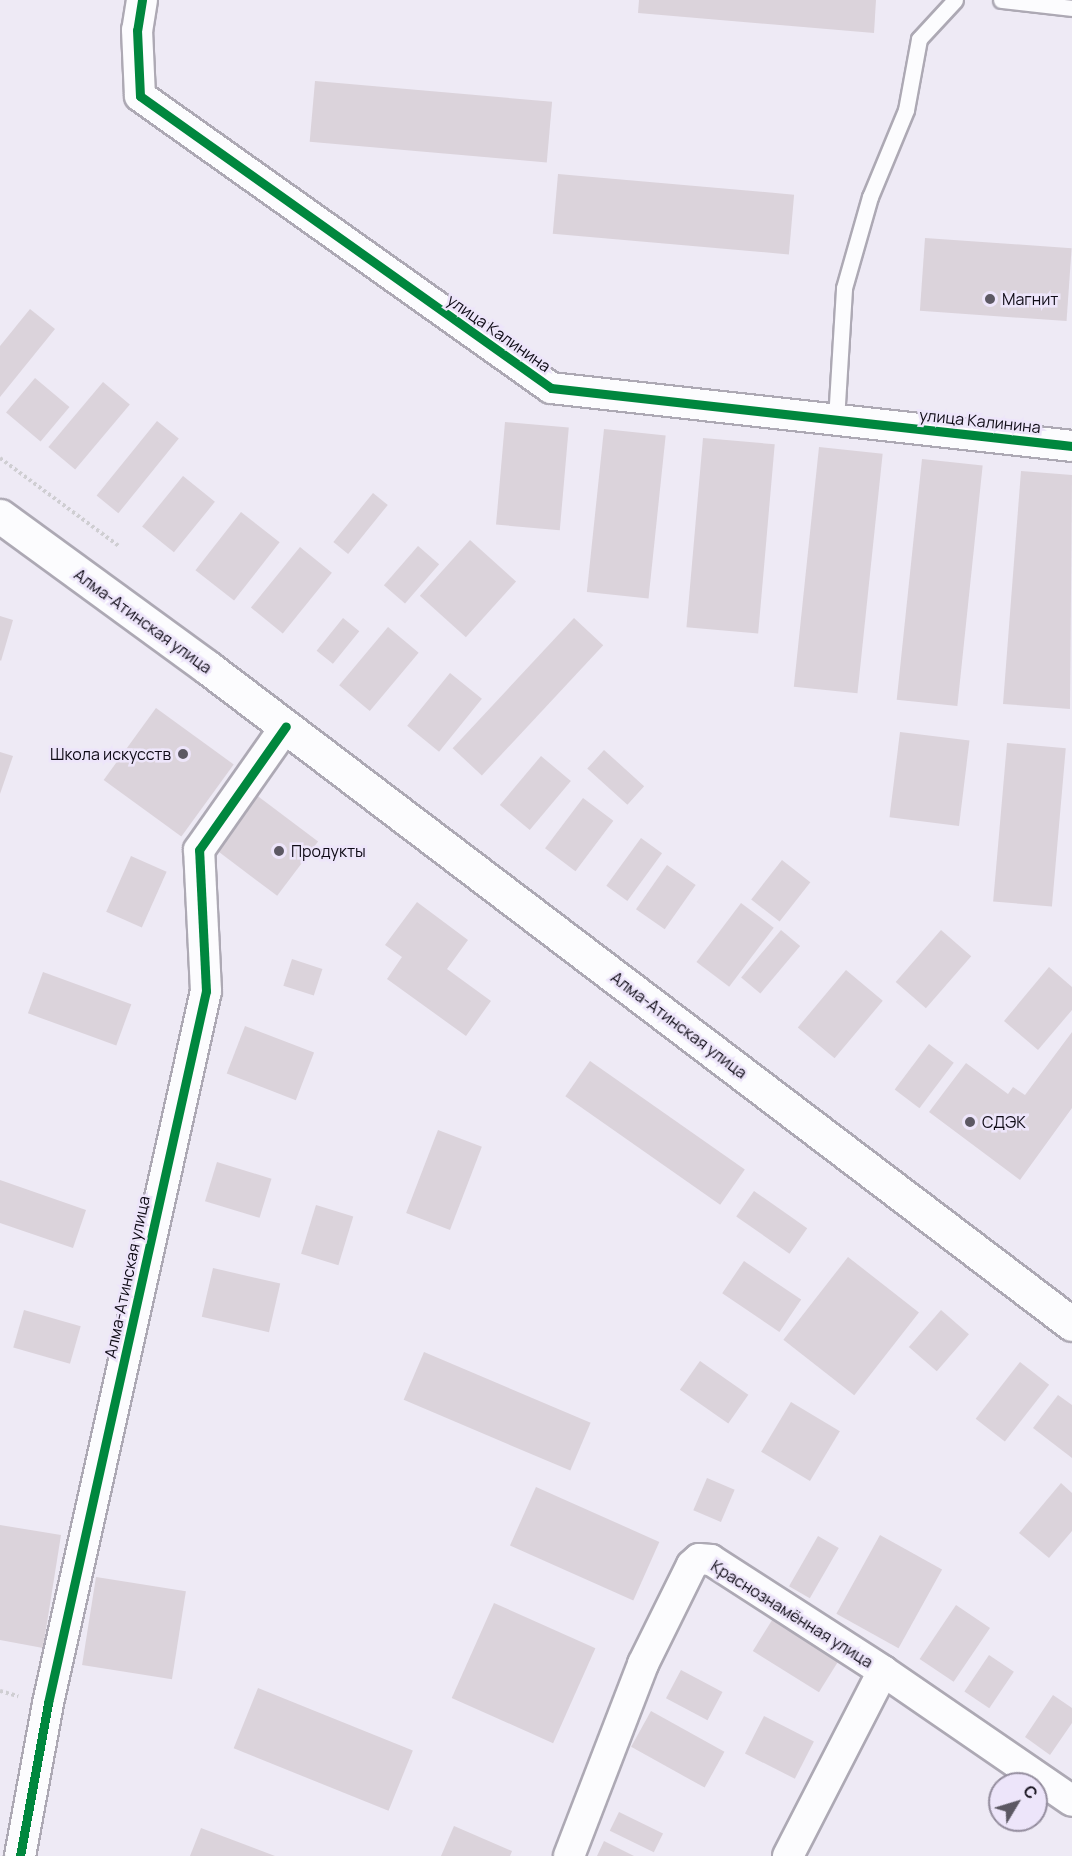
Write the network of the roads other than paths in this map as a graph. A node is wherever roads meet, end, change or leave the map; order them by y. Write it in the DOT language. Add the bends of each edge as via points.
graph roads {
  1 [pos="142,0"];
  2 [pos="955,0"];
  3 [pos="1001,0"];
  4 [pos="1072,8"];
  5 [pos="836,420"];
  6 [pos="1072,447"];
  7 [pos="0,516"];
  8 [pos="286,726"];
  9 [pos="1072,1324"];
  10 [pos="883,1671"];
  11 [pos="1072,1801"];
  12 [pos="20,1856"];
  13 [pos="569,1856"];
  14 [pos="788,1856"];
  1 -- 5 [label="street, улица Калинина" via="137,30 140,96 551,388"];
  2 -- 5 [label="lane" via="919,39 906,110 870,196 844,288"];
  3 -- 4 [label="lane"];
  5 -- 6 [label="street, улица Калинина"];
  7 -- 8 [label="main road, Алма-Атинская улица"];
  8 -- 9 [label="main road, Алма-Атинская улица"];
  8 -- 12 [label="street, Алма-Атинская улица" via="199,850 206,991 48,1703"];
  10 -- 11 [label="street, Краснознамённая улица"];
  10 -- 13 [label="street, Краснознамённая улица" via="711,1560 699,1559 692,1565 643,1664"];
  10 -- 14 [label="street, Краснознамённая улица"];
}
